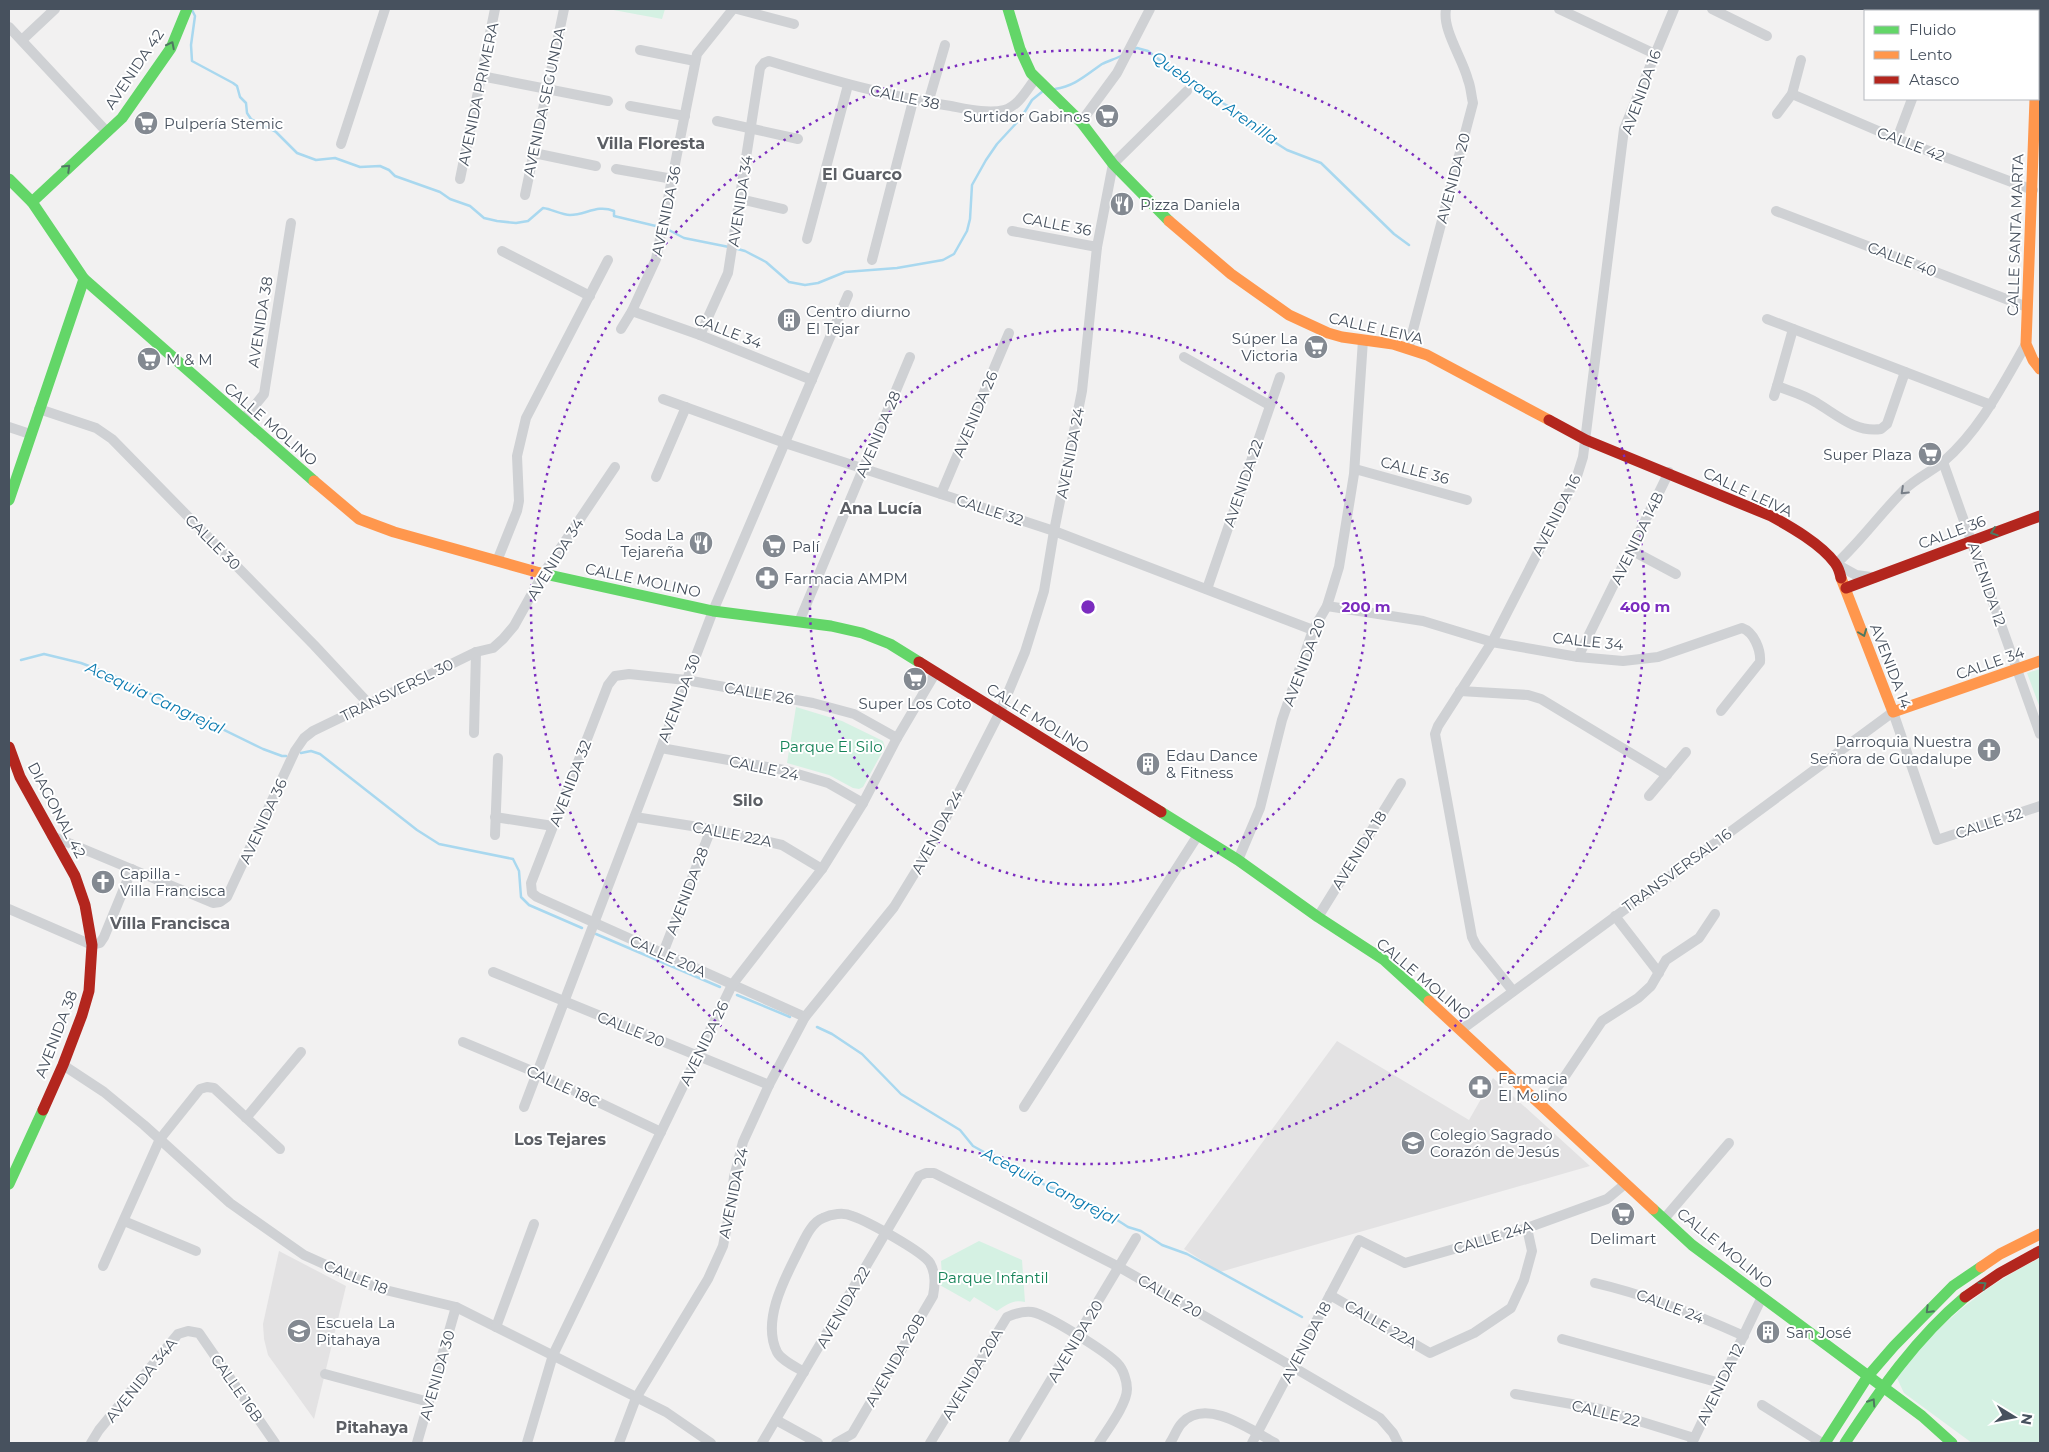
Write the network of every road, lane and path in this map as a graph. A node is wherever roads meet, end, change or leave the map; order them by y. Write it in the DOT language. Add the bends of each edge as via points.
graph roads {
  1 [pos="55,9"];
  2 [pos="187,9"];
  3 [pos="385,9"];
  4 [pos="495,9"];
  5 [pos="564,9"];
  6 [pos="733,9"];
  7 [pos="737,9"];
  8 [pos="1008,9"];
  9 [pos="1150,9"];
  10 [pos="1446,9"];
  11 [pos="1559,9"];
  12 [pos="1674,9"];
  13 [pos="1712,9"];
  14 [pos="794,24"];
  15 [pos="9,27"];
  16 [pos="1767,36"];
  17 [pos="22,40"];
  18 [pos="945,45"];
  19 [pos="640,50"];
  20 [pos="1655,54"];
  21 [pos="1801,60"];
  22 [pos="695,61"];
  23 [pos="764,63"];
  24 [pos="481,76"];
  25 [pos="1036,78"];
  26 [pos="848,85"];
  27 [pos="547,89"];
  28 [pos="1187,91"];
  29 [pos="1792,94"];
  30 [pos="1912,100"];
  31 [pos="2035,100"];
  32 [pos="608,101"];
  33 [pos="913,101"];
  34 [pos="928,103"];
  35 [pos="630,106"];
  36 [pos="1777,114"];
  37 [pos="685,116"];
  38 [pos="717,121"];
  39 [pos="1081,122"];
  40 [pos="751,128"];
  41 [pos="106,131"];
  42 [pos="798,139"];
  43 [pos="1897,139"];
  44 [pos="341,144"];
  45 [pos="534,153"];
  46 [pos="1113,164"];
  47 [pos="596,166"];
  48 [pos="616,169"];
  49 [pos="673,178"];
  50 [pos="9,179"];
  51 [pos="460,179"];
  52 [pos="2033,190"];
  53 [pos="525,195"];
  54 [pos="740,199"];
  55 [pos="32,202"];
  56 [pos="783,209"];
  57 [pos="1776,211"];
  58 [pos="291,223"];
  59 [pos="1012,231"];
  60 [pos="807,239"];
  61 [pos="1097,247"];
  62 [pos="502,251"];
  63 [pos="608,260"];
  64 [pos="872,260"];
  65 [pos="84,279"];
  66 [pos="848,295"];
  67 [pos="590,296"];
  68 [pos="2027,307"];
  69 [pos="632,311"];
  70 [pos="1767,319"];
  71 [pos="621,329"];
  72 [pos="1793,329"];
  73 [pos="1009,333"];
  74 [pos="700,335"];
  75 [pos="1363,340"];
  76 [pos="2026,344"];
  77 [pos="1408,348"];
  78 [pos="910,357"];
  79 [pos="1184,357"];
  80 [pos="2040,369"];
  81 [pos="1905,372"];
  82 [pos="1280,377"];
  83 [pos="812,380"];
  84 [pos="663,399"];
  85 [pos="1991,404"];
  86 [pos="1270,405"];
  87 [pos="686,407"];
  88 [pos="39,409"];
  89 [pos="243,420"];
  90 [pos="9,427"];
  91 [pos="30,434"];
  92 [pos="1586,440"];
  93 [pos="785,443"];
  94 [pos="1943,462"];
  95 [pos="615,467"];
  96 [pos="863,469"];
  97 [pos="1355,469"];
  98 [pos="1669,472"];
  99 [pos="656,477"];
  100 [pos="941,494"];
  101 [pos="9,500"];
  102 [pos="1467,500"];
  103 [pos="2040,516"];
  104 [pos="1054,532"];
  105 [pos="1971,540"];
  106 [pos="1631,550"];
  107 [pos="497,561"];
  108 [pos="1836,564"];
  109 [pos="543,574"];
  110 [pos="1676,574"];
  111 [pos="1874,577"];
  112 [pos="1846,588"];
  113 [pos="1208,589"];
  114 [pos="1327,606"];
  115 [pos="713,610"];
  116 [pos="799,622"];
  117 [pos="1314,630"];
  118 [pos="1492,642"];
  119 [pos="493,648"];
  120 [pos="476,652"];
  121 [pos="1578,658"];
  122 [pos="2040,661"];
  123 [pos="2017,670"];
  124 [pos="936,672"];
  125 [pos="615,676"];
  126 [pos="686,680"];
  127 [pos="1460,691"];
  128 [pos="369,704"];
  129 [pos="1721,711"];
  130 [pos="1000,712"];
  131 [pos="1893,712"];
  132 [pos="474,734"];
  133 [pos="2040,734"];
  134 [pos="304,738"];
  135 [pos="897,738"];
  136 [pos="9,747"];
  137 [pos="661,748"];
  138 [pos="1686,752"];
  139 [pos="498,758"];
  140 [pos="1667,775"];
  141 [pos="1400,783"];
  142 [pos="1649,796"];
  143 [pos="863,803"];
  144 [pos="2040,806"];
  145 [pos="495,817"];
  146 [pos="635,817"];
  147 [pos="553,826"];
  148 [pos="711,829"];
  149 [pos="495,835"];
  150 [pos="1198,835"];
  151 [pos="52,836"];
  152 [pos="1937,840"];
  153 [pos="1238,860"];
  154 [pos="132,869"];
  155 [pos="822,869"];
  156 [pos="532,893"];
  157 [pos="9,909"];
  158 [pos="1715,914"];
  159 [pos="1615,916"];
  160 [pos="1318,918"];
  161 [pos="593,924"];
  162 [pos="92,945"];
  163 [pos="663,953"];
  164 [pos="493,972"];
  165 [pos="1659,973"];
  166 [pos="732,985"];
  167 [pos="1513,991"];
  168 [pos="564,1001"];
  169 [pos="805,1017"];
  170 [pos="1461,1030"];
  171 [pos="463,1042"];
  172 [pos="301,1052"];
  173 [pos="698,1056"];
  174 [pos="63,1065"];
  175 [pos="537,1073"];
  176 [pos="769,1085"];
  177 [pos="1540,1104"];
  178 [pos="524,1107"];
  179 [pos="1024,1107"];
  180 [pos="246,1118"];
  181 [pos="661,1132"];
  182 [pos="160,1139"];
  183 [pos="1729,1143"];
  184 [pos="280,1149"];
  185 [pos="926,1172"];
  186 [pos="9,1184"];
  187 [pos="1625,1184"];
  188 [pos="1664,1219"];
  189 [pos="124,1221"];
  190 [pos="534,1224"];
  191 [pos="1527,1228"];
  192 [pos="886,1233"];
  193 [pos="2040,1234"];
  194 [pos="1136,1238"];
  195 [pos="1359,1240"];
  196 [pos="196,1251"];
  197 [pos="2040,1251"];
  198 [pos="104,1266"];
  199 [pos="1119,1267"];
  200 [pos="1595,1283"];
  201 [pos="1330,1295"];
  202 [pos="1762,1297"];
  203 [pos="456,1307"];
  204 [pos="496,1327"];
  205 [pos="199,1333"];
  206 [pos="1079,1336"];
  207 [pos="1744,1336"];
  208 [pos="1562,1339"];
  209 [pos="1894,1346"];
  210 [pos="553,1356"];
  211 [pos="1906,1357"];
  212 [pos="1293,1367"];
  213 [pos="804,1372"];
  214 [pos="325,1374"];
  215 [pos="1868,1376"];
  216 [pos="1720,1383"];
  217 [pos="1882,1386"];
  218 [pos="1516,1394"];
  219 [pos="636,1398"];
  220 [pos="429,1402"];
  221 [pos="1762,1405"];
  222 [pos="776,1420"];
  223 [pos="1255,1438"];
  224 [pos="1693,1441"];
  225 [pos="91,1443"];
  226 [pos="275,1443"];
  227 [pos="417,1443"];
  228 [pos="527,1443"];
  229 [pos="619,1443"];
  230 [pos="711,1443"];
  231 [pos="762,1443"];
  232 [pos="818,1443"];
  233 [pos="836,1443"];
  234 [pos="930,1443"];
  235 [pos="1013,1443"];
  236 [pos="1099,1443"];
  237 [pos="1170,1443"];
  238 [pos="1275,1443"];
  239 [pos="1398,1443"];
  240 [pos="1824,1443"];
  241 [pos="1845,1443"];
  242 [pos="1952,1443"];
  1 -- 17 [label="street"];
  41 -- 2 [label="main road, AVENIDA 42, one-way" via="122,118 171,48"];
  3 -- 44 [label="street"];
  4 -- 24 [label="street, AVENIDA PRIMERA"];
  5 -- 27 [label="street, AVENIDA SEGUNDA"];
  6 -- 22 [label="street, AVENIDA 36" via="697,54"];
  7 -- 14 [label="street"];
  8 -- 25 [label="main road, CALLE LEIVA" via="1025,64"];
  9 -- 39 [label="street" via="1117,73"];
  10 -- 77 [label="street, AVENIDA 20" via="1451,37 1468,79 1473,103"];
  11 -- 20 [label="street"];
  12 -- 20 [label="street, AVENIDA 16"];
  13 -- 16 [label="street"];
  15 -- 17 [label="street"];
  17 -- 41 [label="street"];
  18 -- 34 [label="street"];
  19 -- 22 [label="street"];
  20 -- 92 [label="street, AVENIDA 16" via="1624,130"];
  21 -- 29 [label="street"];
  22 -- 37 [label="street, AVENIDA 36"];
  23 -- 26 [label="street, CALLE 38" via="769,61"];
  23 -- 40 [label="street, AVENIDA 34" via="760,68"];
  24 -- 27 [label="street"];
  24 -- 51 [label="street, AVENIDA PRIMERA"];
  25 -- 34 [label="street, CALLE 38" via="1015,105 1004,110"];
  25 -- 39 [label="main road, CALLE LEIVA"];
  26 -- 33 [label="street, CALLE 38"];
  26 -- 60 [label="street"];
  27 -- 32 [label="street"];
  27 -- 45 [label="street, AVENIDA SEGUNDA"];
  28 -- 46 [label="street"];
  29 -- 36 [label="street"];
  29 -- 43 [label="street, CALLE 42"];
  30 -- 43 [label="street"];
  31 -- 52 [label="main road, CALLE SANTA MARTA"];
  33 -- 34 [label="street, CALLE 38"];
  33 -- 64 [label="street"];
  35 -- 37 [label="street"];
  37 -- 49 [label="street, AVENIDA 36"];
  38 -- 40 [label="street"];
  39 -- 46 [label="main road, CALLE LEIVA"];
  40 -- 42 [label="street"];
  40 -- 54 [label="street, AVENIDA 34"];
  55 -- 41 [label="main road, AVENIDA 42, one-way"];
  43 -- 52 [label="street, CALLE 42"];
  45 -- 47 [label="street"];
  45 -- 53 [label="street, AVENIDA SEGUNDA"];
  46 -- 61 [label="street, AVENIDA 24"];
  46 -- 75 [label="main road, CALLE LEIVA" via="1157,211 1231,274 1289,315 1322,331"];
  48 -- 49 [label="street"];
  49 -- 69 [label="street, AVENIDA 36" via="656,259"];
  50 -- 55 [label="main road"];
  52 -- 68 [label="main road, CALLE SANTA MARTA"];
  54 -- 56 [label="street"];
  54 -- 74 [label="street, AVENIDA 34" via="728,273"];
  55 -- 65 [label="main road, CALLE MOLINO"];
  57 -- 68 [label="street, CALLE 40"];
  58 -- 89 [label="street, AVENIDA 38" via="264,394"];
  59 -- 61 [label="street, CALLE 36"];
  61 -- 104 [label="street, AVENIDA 24" via="1082,390"];
  62 -- 67 [label="street"];
  63 -- 67 [label="street"];
  65 -- 88 [label="main road"];
  65 -- 89 [label="main road, CALLE MOLINO"];
  66 -- 83 [label="street, AVENIDA 30"];
  67 -- 107 [label="street" via="526,418 518,456 517,511"];
  68 -- 76 [label="main road, CALLE SANTA MARTA"];
  69 -- 71 [label="street, AVENIDA 36"];
  69 -- 74 [label="street, CALLE 34"];
  70 -- 72 [label="street"];
  72 -- 81 [label="street"];
  72 -- 81 [label="street" via="1775,391 1817,402 1843,421 1881,429 1887,424"];
  73 -- 100 [label="street, AVENIDA 26"];
  74 -- 83 [label="street, CALLE 34"];
  75 -- 77 [label="main road, CALLE LEIVA"];
  75 -- 97 [label="street, AVENIDA 20"];
  76 -- 80 [label="main road, CALLE SANTA MARTA"];
  76 -- 85 [label="street"];
  77 -- 92 [label="main road, CALLE LEIVA"];
  78 -- 96 [label="street, AVENIDA 28"];
  79 -- 86 [label="street"];
  81 -- 85 [label="street"];
  82 -- 86 [label="street, AVENIDA 22"];
  83 -- 93 [label="street, AVENIDA 30"];
  84 -- 87 [label="street, CALLE 32"];
  85 -- 94 [label="street" via="1967,438"];
  86 -- 113 [label="street, AVENIDA 22"];
  87 -- 93 [label="street, CALLE 32"];
  87 -- 99 [label="street"];
  88 -- 91 [label="main road"];
  88 -- 128 [label="street, CALLE 30" via="96,428 112,439"];
  89 -- 107 [label="main road, CALLE MOLINO" via="359,519"];
  90 -- 91 [label="street"];
  91 -- 101 [label="main road"];
  92 -- 98 [label="main road, CALLE LEIVA"];
  92 -- 118 [label="street, AVENIDA 16" via="1577,476"];
  93 -- 96 [label="street, CALLE 32"];
  93 -- 115 [label="street, AVENIDA 30"];
  94 -- 105 [label="street, AVENIDA 12"];
  94 -- 108 [label="street, one-way" via="1904,489"];
  95 -- 109 [label="street, AVENIDA 34"];
  96 -- 100 [label="street, CALLE 32"];
  96 -- 116 [label="street, AVENIDA 28"];
  97 -- 102 [label="street, CALLE 36"];
  97 -- 114 [label="street, AVENIDA 20" via="1339,568"];
  98 -- 106 [label="street, AVENIDA 14B"];
  98 -- 108 [label="main road, CALLE LEIVA" via="1771,516 1810,540"];
  100 -- 104 [label="street, CALLE 32"];
  103 -- 105 [label="main road, CALLE 36, one-way"];
  104 -- 113 [label="street, CALLE 32"];
  104 -- 130 [label="street, AVENIDA 24" via="1036,622"];
  105 -- 111 [label="main road, CALLE 36"];
  105 -- 123 [label="street, AVENIDA 12"];
  106 -- 110 [label="street"];
  106 -- 121 [label="street, AVENIDA 14B"];
  107 -- 109 [label="main road, CALLE MOLINO"];
  108 -- 111 [label="street" via="1856,575"];
  108 -- 112 [label="main road, CALLE LEIVA"];
  109 -- 115 [label="main road, CALLE MOLINO"];
  109 -- 119 [label="street, AVENIDA 34" via="514,626"];
  111 -- 112 [label="main road, CALLE 36"];
  112 -- 131 [label="main road, AVENIDA 14, one-way"];
  113 -- 117 [label="street, CALLE 32"];
  114 -- 117 [label="street, AVENIDA 20"];
  114 -- 118 [label="street, CALLE 34" via="1424,621"];
  115 -- 116 [label="main road, CALLE MOLINO"];
  115 -- 126 [label="street, AVENIDA 30"];
  116 -- 124 [label="main road, CALLE MOLINO" via="862,633 890,644"];
  117 -- 153 [label="street, AVENIDA 20" via="1282,720 1260,808"];
  118 -- 121 [label="street, CALLE 34"];
  118 -- 127 [label="street, AVENIDA 16"];
  119 -- 120 [label="street, TRANSVERSL 30"];
  120 -- 128 [label="street, TRANSVERSL 30"];
  120 -- 132 [label="street"];
  121 -- 129 [label="street, CALLE 34" via="1623,661 1658,657 1742,628 1748,630 1760,662"];
  122 -- 123 [label="main road, CALLE 34"];
  123 -- 131 [label="main road, CALLE 34"];
  123 -- 133 [label="street, AVENIDA 12"];
  124 -- 130 [label="main road, CALLE MOLINO"];
  124 -- 135 [label="street, AVENIDA 26"];
  125 -- 126 [label="street, CALLE 26" via="629,674"];
  125 -- 147 [label="street, AVENIDA 32" via="608,685"];
  126 -- 135 [label="street, CALLE 26" via="813,703 854,714"];
  126 -- 137 [label="street, AVENIDA 30"];
  127 -- 140 [label="street" via="1528,695 1541,699"];
  127 -- 167 [label="street, AVENIDA 16" via="1438,726 1436,744 1472,937"];
  128 -- 134 [label="street, TRANSVERSL 30"];
  130 -- 150 [label="main road, CALLE MOLINO"];
  130 -- 169 [label="street, AVENIDA 24" via="932,845 894,907"];
  131 -- 152 [label="street, AVENIDA 14"];
  131 -- 159 [label="street, TRANSVERSAL 16"];
  134 -- 154 [label="street, AVENIDA 36" via="227,897 213,903"];
  135 -- 143 [label="street, AVENIDA 26"];
  136 -- 151 [label="main road, DIAGONAL 42" via="20,777"];
  137 -- 143 [label="street, CALLE 24" via="784,770 828,783"];
  137 -- 146 [label="street, AVENIDA 30"];
  138 -- 140 [label="street"];
  139 -- 145 [label="street"];
  140 -- 142 [label="street"];
  141 -- 160 [label="street, AVENIDA 18"];
  143 -- 155 [label="street, AVENIDA 26"];
  144 -- 152 [label="street, CALLE 32"];
  145 -- 147 [label="street"];
  145 -- 149 [label="street"];
  146 -- 148 [label="street, CALLE 22A"];
  146 -- 161 [label="street, AVENIDA 30"];
  147 -- 156 [label="street, AVENIDA 32" via="531,883"];
  148 -- 155 [label="street, CALLE 22A" via="782,845"];
  148 -- 163 [label="street, AVENIDA 28"];
  150 -- 153 [label="main road, CALLE MOLINO"];
  150 -- 179 [label="street"];
  151 -- 154 [label="street"];
  151 -- 162 [label="main road, DIAGONAL 42" via="75,876 85,905"];
  153 -- 160 [label="main road, CALLE MOLINO"];
  154 -- 162 [label="street" via="104,937 100,943"];
  155 -- 166 [label="street, AVENIDA 26"];
  156 -- 161 [label="street, CALLE 20A"];
  157 -- 162 [label="street"];
  158 -- 165 [label="street" via="1699,938 1666,960"];
  159 -- 165 [label="street"];
  159 -- 167 [label="street, TRANSVERSAL 16"];
  160 -- 170 [label="main road, CALLE MOLINO" via="1384,960"];
  161 -- 163 [label="street, CALLE 20A"];
  161 -- 168 [label="street, AVENIDA 30"];
  162 -- 174 [label="main road, AVENIDA 38" via="89,991"];
  163 -- 166 [label="street, CALLE 20A"];
  164 -- 168 [label="street, CALLE 20"];
  165 -- 177 [label="street" via="1638,998 1602,1021 1559,1085"];
  166 -- 169 [label="street, CALLE 20A"];
  166 -- 173 [label="street, AVENIDA 26"];
  167 -- 170 [label="street, TRANSVERSAL 16"];
  168 -- 173 [label="street, CALLE 20"];
  168 -- 175 [label="street, AVENIDA 30"];
  169 -- 176 [label="street, AVENIDA 24"];
  170 -- 177 [label="main road, CALLE MOLINO"];
  171 -- 175 [label="street, CALLE 18C"];
  172 -- 180 [label="street"];
  173 -- 176 [label="street, CALLE 20"];
  173 -- 181 [label="street, AVENIDA 26"];
  174 -- 182 [label="street, CALLE 18" via="104,1092"];
  174 -- 186 [label="main road, AVENIDA 38"];
  175 -- 178 [label="street, AVENIDA 30"];
  175 -- 181 [label="street, CALLE 18C"];
  176 -- 219 [label="street, AVENIDA 24" via="743,1142 723,1246 708,1279"];
  177 -- 187 [label="main road, CALLE MOLINO"];
  180 -- 182 [label="street" via="214,1088 207,1087 200,1089"];
  180 -- 184 [label="street"];
  181 -- 210 [label="street, AVENIDA 26"];
  182 -- 189 [label="street"];
  182 -- 203 [label="street, CALLE 18" via="230,1203 304,1255 377,1288"];
  183 -- 188 [label="street"];
  185 -- 192 [label="street, AVENIDA 22" via="919,1176"];
  185 -- 199 [label="street, CALLE 20"];
  187 -- 188 [label="main road, CALLE MOLINO"];
  187 -- 191 [label="street, CALLE 24A" via="1607,1199"];
  188 -- 202 [label="main road, CALLE MOLINO" via="1692,1245"];
  189 -- 196 [label="street"];
  189 -- 198 [label="street"];
  190 -- 204 [label="street"];
  191 -- 195 [label="street, CALLE 24A" via="1405,1263"];
  191 -- 201 [label="street, CALLE 22A" via="1532,1250 1524,1280 1511,1308 1474,1332 1430,1353"];
  192 -- 213 [label="street, AVENIDA 22"];
  192 -- 213 [label="street" via="851,1215 836,1214 821,1218 808,1234 783,1281 772,1323 778,1354"];
  192 -- 233 [label="street, AVENIDA 20B" via="928,1261 935,1285 933,1296 852,1434"];
  193 -- 209 [label="main road, one-way" via="2000,1254 1953,1286"];
  194 -- 199 [label="street, AVENIDA 20"];
  195 -- 201 [label="street, AVENIDA 18"];
  211 -- 197 [label="main road, one-way" via="1962,1300 2008,1268"];
  199 -- 206 [label="street, AVENIDA 20"];
  199 -- 212 [label="street, CALLE 20"];
  200 -- 207 [label="street, CALLE 24" via="1630,1291"];
  201 -- 212 [label="street, AVENIDA 18"];
  202 -- 207 [label="street, AVENIDA 12"];
  202 -- 215 [label="main road, CALLE MOLINO"];
  203 -- 204 [label="street, CALLE 18"];
  203 -- 220 [label="street, AVENIDA 30"];
  204 -- 210 [label="street, CALLE 18"];
  205 -- 225 [label="street, AVENIDA 34A" via="188,1331 178,1334"];
  205 -- 226 [label="street, CALLE 16B"];
  206 -- 234 [label="street, AVENIDA 20A" via="1034,1312 1006,1317"];
  206 -- 235 [label="street, AVENIDA 20"];
  206 -- 236 [label="street" via="1118,1364 1126,1378 1125,1398"];
  207 -- 216 [label="street, AVENIDA 12"];
  208 -- 216 [label="street"];
  209 -- 211 [label="main road"];
  209 -- 215 [label="main road"];
  210 -- 219 [label="street, CALLE 18"];
  210 -- 228 [label="street, AVENIDA 26"];
  211 -- 217 [label="main road"];
  212 -- 223 [label="street, AVENIDA 18"];
  212 -- 239 [label="street, CALLE 20" via="1380,1418"];
  213 -- 222 [label="street, AVENIDA 22"];
  214 -- 220 [label="street"];
  215 -- 217 [label="main road, CALLE MOLINO"];
  215 -- 240 [label="main road"];
  216 -- 224 [label="street, AVENIDA 12"];
  241 -- 217 [label="main road, one-way"];
  217 -- 242 [label="main road, CALLE MOLINO"];
  218 -- 224 [label="street, CALLE 22" via="1600,1408"];
  219 -- 229 [label="street, AVENIDA 24"];
  219 -- 230 [label="street, CALLE 18" via="666,1412"];
  220 -- 227 [label="street, AVENIDA 30"];
  221 -- 240 [label="street"];
  222 -- 231 [label="street, AVENIDA 22"];
  222 -- 232 [label="street"];
  223 -- 237 [label="street" via="1219,1414 1204,1412 1191,1415 1181,1423"];
  223 -- 238 [label="street"];
}
